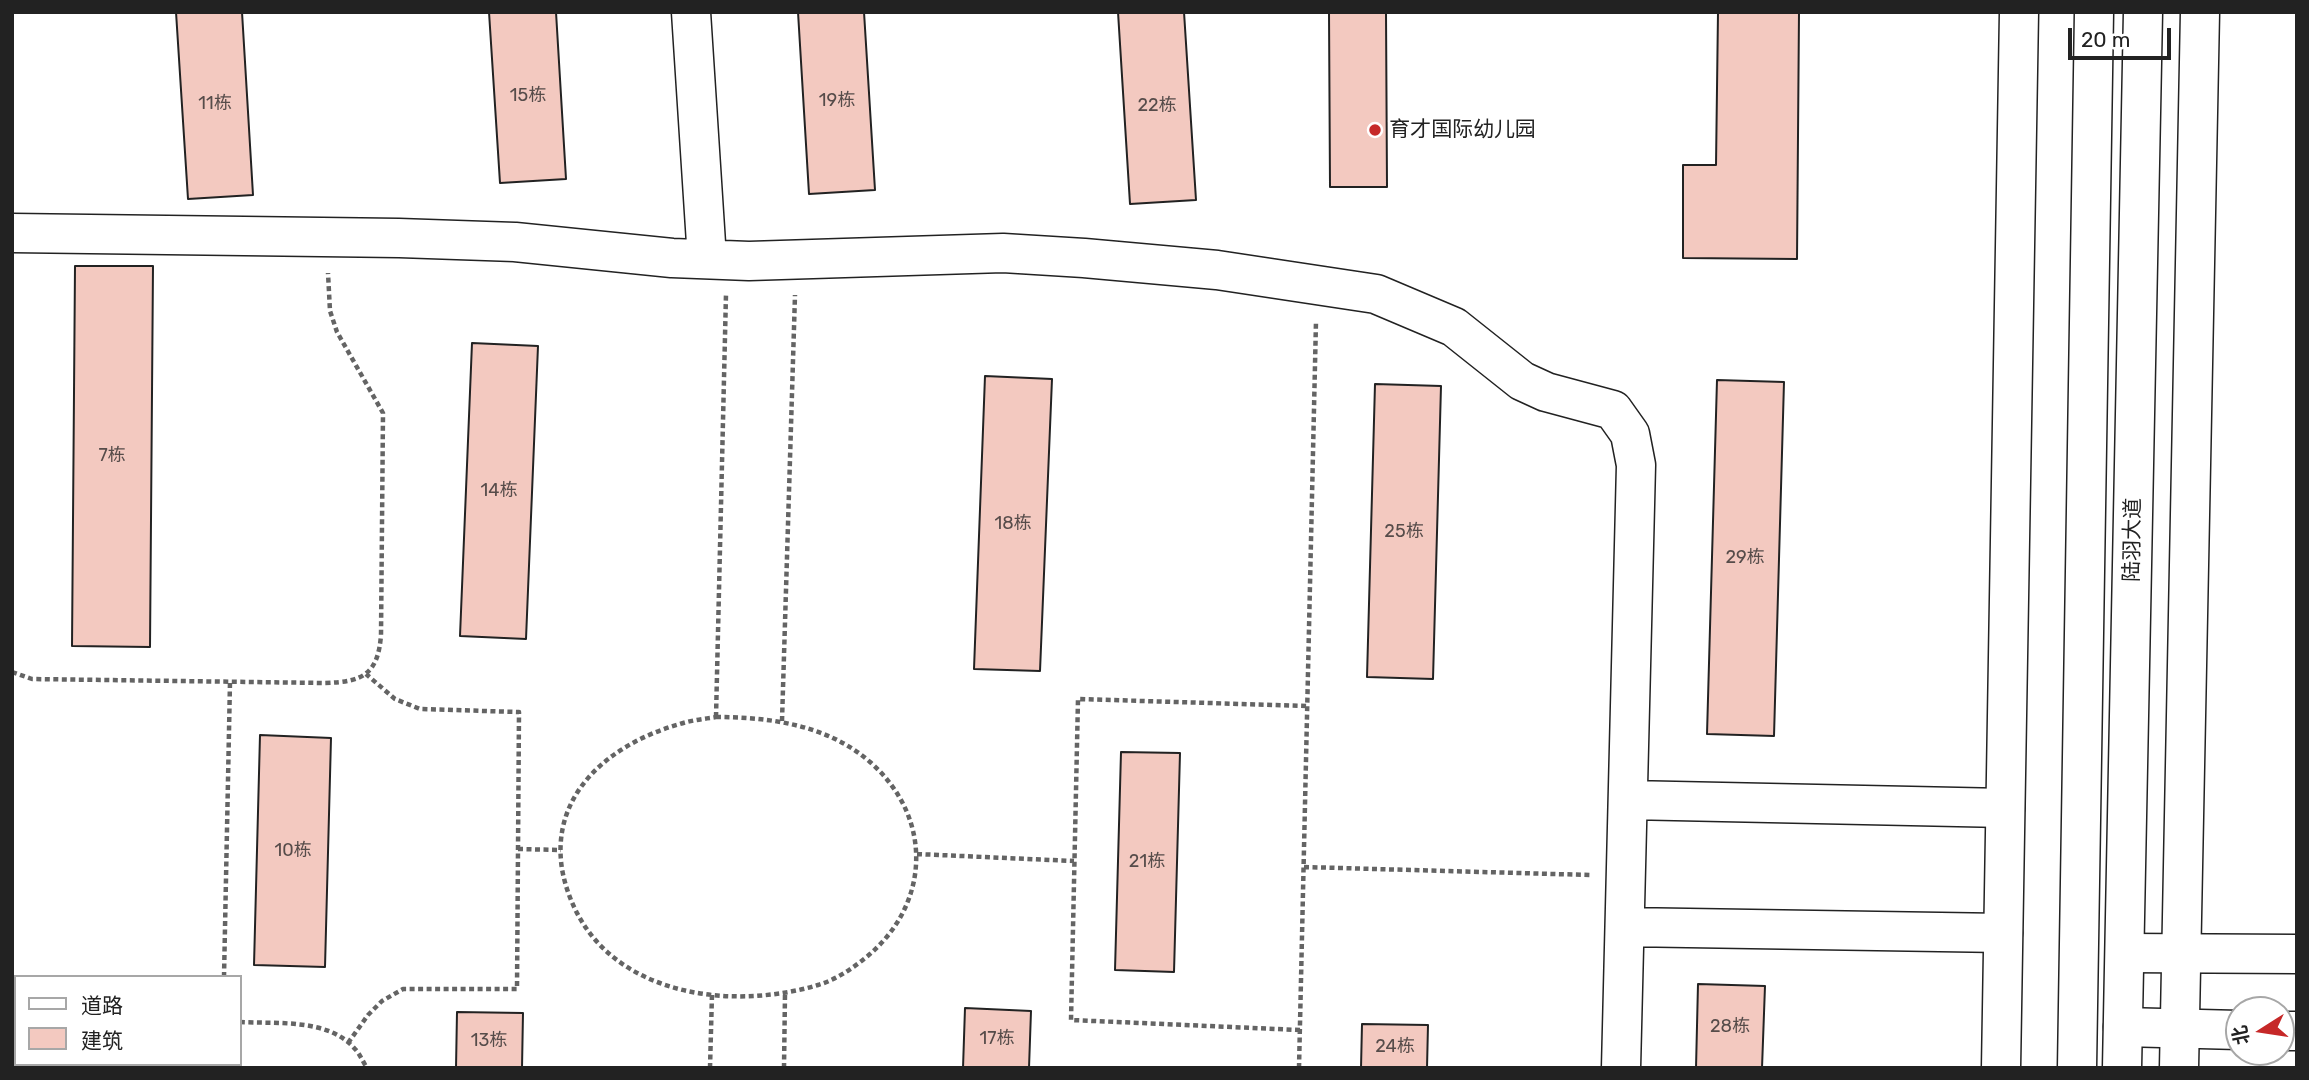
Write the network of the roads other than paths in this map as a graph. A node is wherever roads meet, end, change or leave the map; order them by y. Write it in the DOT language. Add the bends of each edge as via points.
graph roads {
  1 [pos="691,12"];
  2 [pos="2019,12"];
  3 [pos="2094,12"];
  4 [pos="2143,12"];
  5 [pos="2200,12"];
  6 [pos="12,233"];
  7 [pos="717,260"];
  8 [pos="1628,800"];
  9 [pos="2005,808"];
  10 [pos="1625,927"];
  11 [pos="2003,933"];
  12 [pos="2125,953"];
  13 [pos="2182,953"];
  14 [pos="2297,954"];
  15 [pos="2123,1027"];
  16 [pos="2180,1028"];
  17 [pos="2225,1030"];
  18 [pos="1621,1068"];
  19 [pos="2001,1068"];
  20 [pos="2077,1068"];
  21 [pos="2122,1068"];
  22 [pos="2179,1068"];
  1 -- 7 [label="main road"];
  2 -- 9 [label="main road"];
  3 -- 20 [label="main road"];
  4 -- 12 [label="main road, 陆羽大道"];
  5 -- 13 [label="main road"];
  6 -- 7 [label="main road" via="515,242"];
  7 -- 8 [label="main road" via="1003,253 1217,270 1376,294 1454,327 1522,381 1613,410 1630,434 1636,465"];
  8 -- 9 [label="main road"];
  8 -- 10 [label="main road"];
  9 -- 11 [label="main road"];
  10 -- 11 [label="main road"];
  10 -- 18 [label="main road"];
  11 -- 19 [label="main road"];
  12 -- 13 [label="main road"];
  12 -- 15 [label="main road, 陆羽大道"];
  13 -- 14 [label="main road"];
  13 -- 16 [label="main road"];
  15 -- 16 [label="main road"];
  15 -- 21 [label="main road, 陆羽大道"];
  16 -- 17 [label="main road"];
  16 -- 22 [label="main road"];
}
